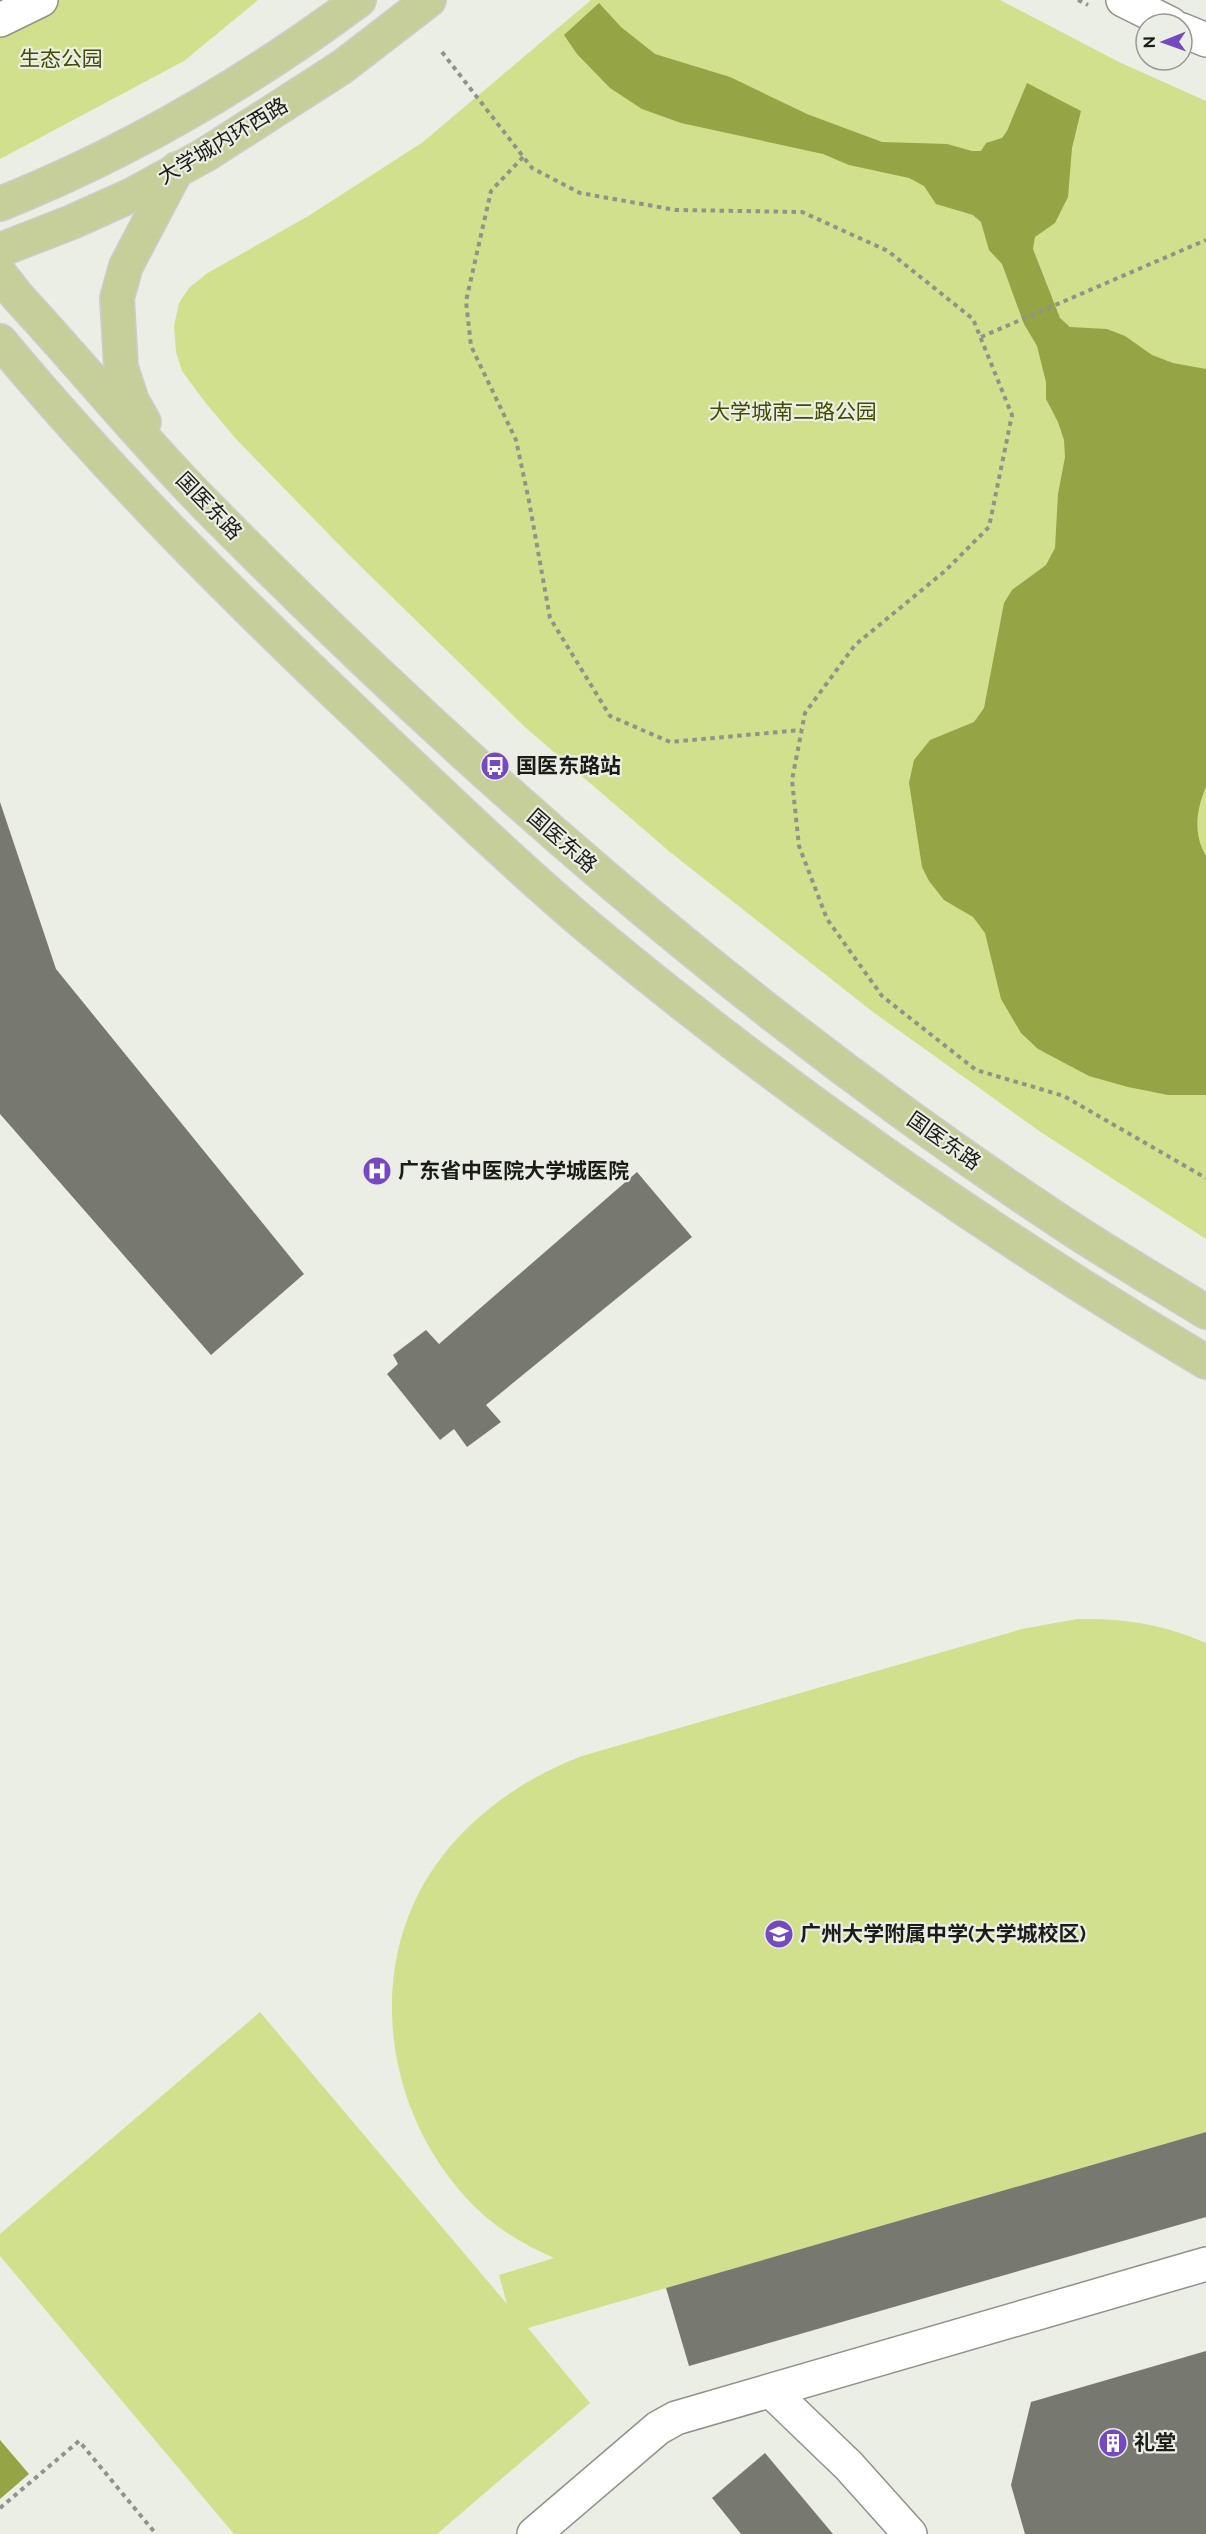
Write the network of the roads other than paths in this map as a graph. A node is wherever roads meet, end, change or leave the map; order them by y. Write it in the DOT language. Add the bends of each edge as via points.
graph roads {
  1 [pos="41,0"];
  2 [pos="359,0"];
  3 [pos="429,0"];
  4 [pos="1123,0"];
  5 [pos="1146,12"];
  6 [pos="0,20"];
  7 [pos="177,169"];
  8 [pos="0,204"];
  9 [pos="0,250"];
  10 [pos="0,274"];
  11 [pos="0,341"];
  12 [pos="170,465"];
  13 [pos="1206,1312"];
  14 [pos="1206,1362"];
  15 [pos="1206,2264"];
  16 [pos="771,2391"];
  17 [pos="534,2534"];
  18 [pos="910,2534"];
  1 -- 6 [label="street"];
  2 -- 8 [label="main road, 大学城内环西路" via="183,117 112,156"];
  3 -- 7 [label="main road, 大学城内环西路" via="342,67"];
  4 -- 5 [label="street"];
  7 -- 9 [label="main road, 大学城内环西路" via="82,218"];
  7 -- 12 [label="main road" via="126,266 117,298 121,367 132,401"];
  10 -- 12 [label="main road, 国医东路"];
  11 -- 14 [label="main road" via="139,500 214,575 409,764 586,925 842,1125 1045,1263"];
  12 -- 13 [label="main road, 国医东路" via="207,506 454,744 687,947 946,1143 1054,1218"];
  15 -- 16 [label="street"];
  16 -- 17 [label="street" via="676,2418 657,2428"];
  16 -- 18 [label="street" via="849,2466"];
}
